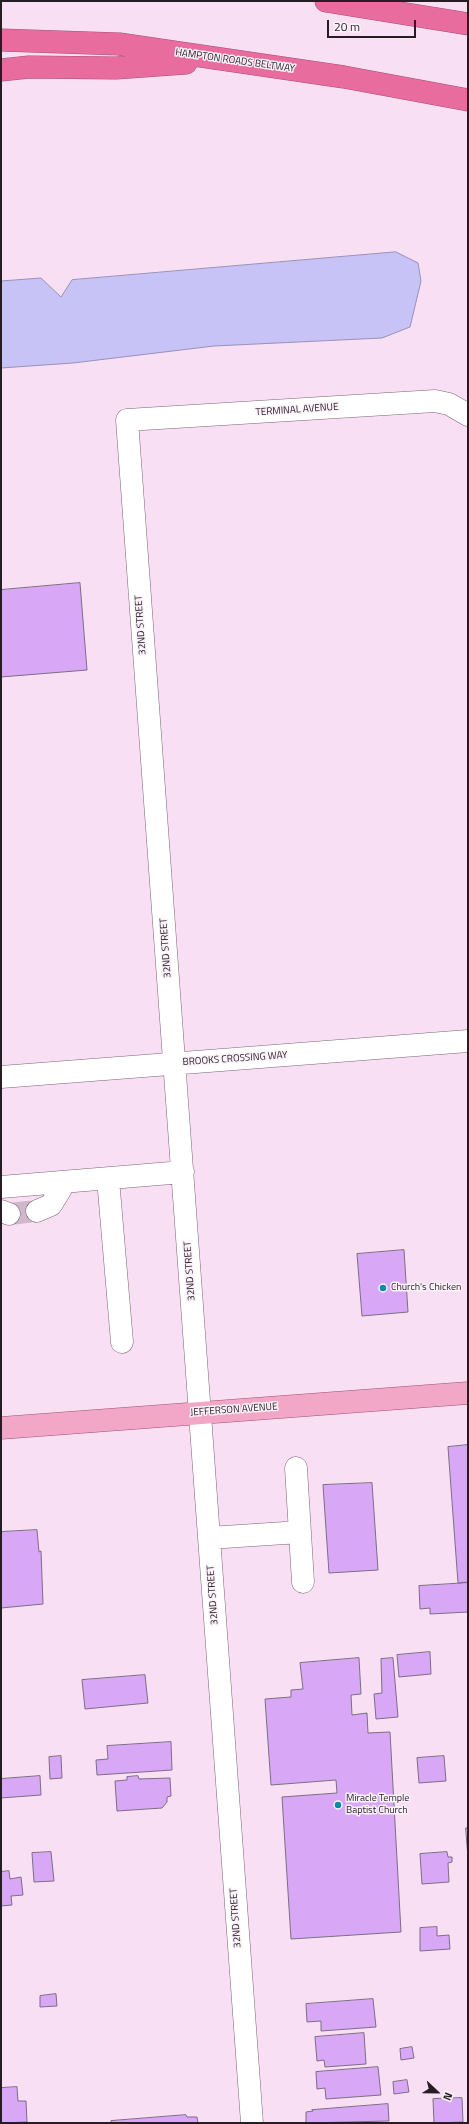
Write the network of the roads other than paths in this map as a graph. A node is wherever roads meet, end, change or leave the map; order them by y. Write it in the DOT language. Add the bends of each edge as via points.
graph roads {
  1 [pos="326,1"];
  2 [pos="468,24"];
  3 [pos="1,40"];
  4 [pos="231,61"];
  5 [pos="1,70"];
  6 [pos="468,100"];
  7 [pos="466,413"];
  8 [pos="127,420"];
  9 [pos="468,1041"];
  10 [pos="174,1064"];
  11 [pos="1,1077"];
  12 [pos="183,1172"];
  13 [pos="108,1179"];
  14 [pos="65,1182"];
  15 [pos="1,1187"];
  16 [pos="37,1211"];
  17 [pos="122,1342"];
  18 [pos="468,1393"];
  19 [pos="200,1412"];
  20 [pos="1,1428"];
  21 [pos="296,1468"];
  22 [pos="300,1532"];
  23 [pos="209,1538"];
  24 [pos="303,1582"];
  25 [pos="252,2123"];
  1 -- 2 [label="highway"];
  3 -- 4 [label="highway, HAMPTON ROADS BELTWAY" via="119,44"];
  4 -- 5 [label="highway" via="116,68 29,67"];
  4 -- 6 [label="highway, HAMPTON ROADS BELTWAY" via="417,89"];
  7 -- 8 [label="street, TERMINAL AVENUE" via="449,404 435,401"];
  8 -- 10 [label="street, 32ND STREET"];
  9 -- 10 [label="street, BROOKS CROSSING WAY"];
  10 -- 11 [label="street, BROOKS CROSSING WAY"];
  10 -- 12 [label="street, 32ND STREET"];
  12 -- 13 [label="street"];
  12 -- 19 [label="street, 32ND STREET"];
  13 -- 14 [label="street"];
  13 -- 17 [label="street"];
  14 -- 15 [label="street"];
  14 -- 16 [label="street" via="51,1205"];
  18 -- 19 [label="main road, JEFFERSON AVENUE"];
  19 -- 20 [label="main road, JEFFERSON AVENUE"];
  19 -- 23 [label="street, 32ND STREET"];
  21 -- 22 [label="street"];
  22 -- 23 [label="street"];
  22 -- 24 [label="street"];
  23 -- 25 [label="street, 32ND STREET"];
}
